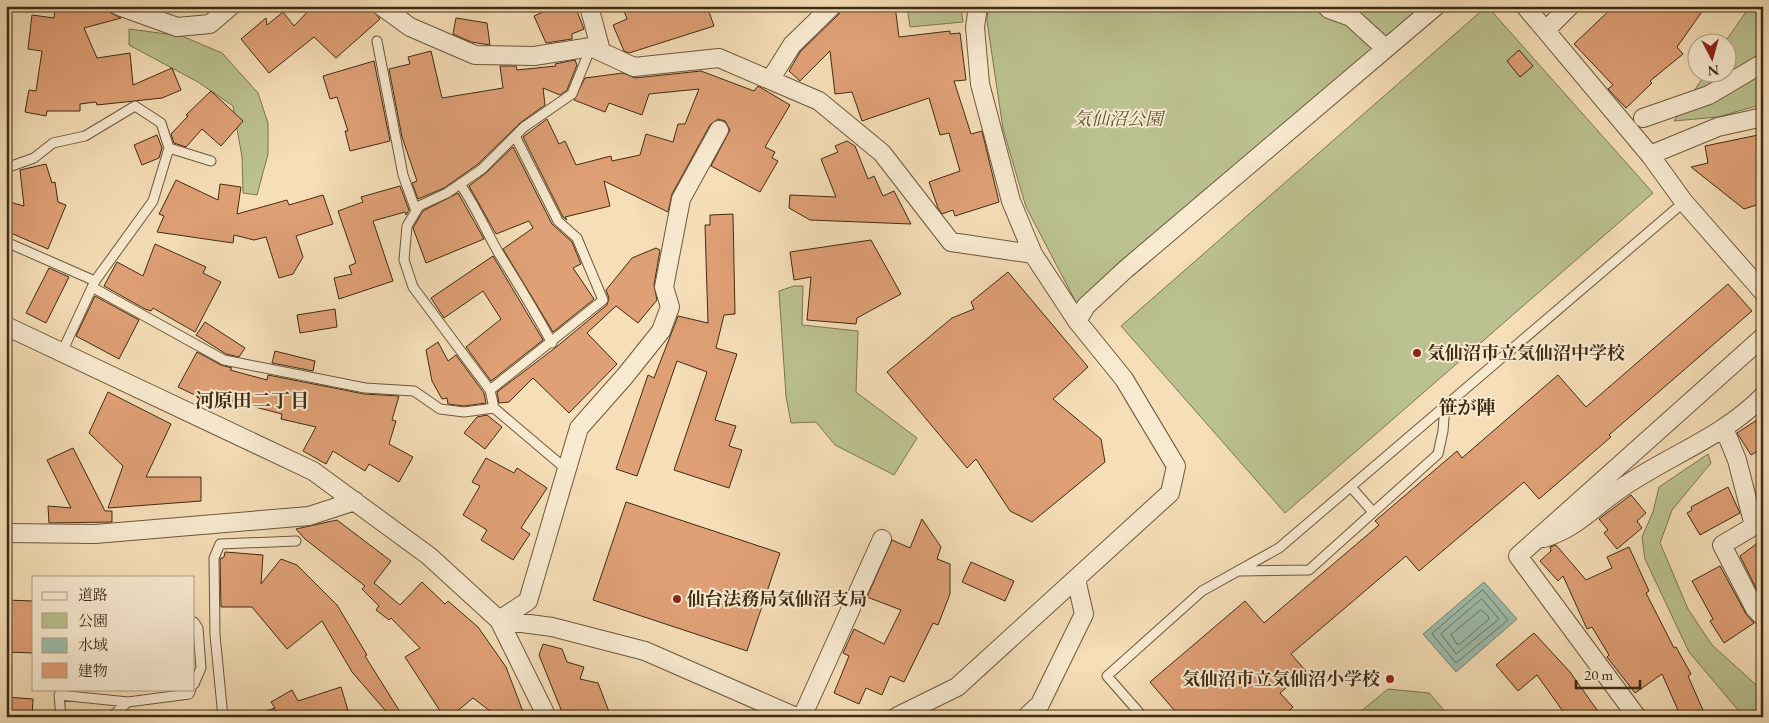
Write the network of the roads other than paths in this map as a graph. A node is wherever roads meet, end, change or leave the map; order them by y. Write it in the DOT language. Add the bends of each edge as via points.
graph roads {
  1 [pos="119,6"];
  2 [pos="232,6"];
  3 [pos="381,6"];
  4 [pos="589,6"];
  5 [pos="832,6"];
  6 [pos="978,6"];
  7 [pos="1326,6"];
  8 [pos="1436,6"];
  9 [pos="1525,6"];
  10 [pos="1570,6"];
  11 [pos="1546,30"];
  12 [pos="377,41"];
  13 [pos="1385,48"];
  14 [pos="596,49"];
  15 [pos="1763,63"];
  16 [pos="770,80"];
  17 [pos="1763,117"];
  18 [pos="1643,118"];
  19 [pos="719,130"];
  20 [pos="515,136"];
  21 [pos="169,148"];
  22 [pos="1650,155"];
  23 [pos="211,161"];
  24 [pos="6,168"];
  25 [pos="460,184"];
  26 [pos="1684,202"];
  27 [pos="416,211"];
  28 [pos="6,242"];
  29 [pos="1033,254"];
  30 [pos="93,284"];
  31 [pos="1763,292"];
  32 [pos="1077,321"];
  33 [pos="6,326"];
  34 [pos="1763,337"];
  35 [pos="552,343"];
  36 [pos="62,352"];
  37 [pos="490,390"];
  38 [pos="1763,396"];
  39 [pos="1446,406"];
  40 [pos="494,408"];
  41 [pos="1724,428"];
  42 [pos="566,469"];
  43 [pos="1351,487"];
  44 [pos="355,502"];
  45 [pos="1373,512"];
  46 [pos="6,533"];
  47 [pos="882,539"];
  48 [pos="296,541"];
  49 [pos="1534,541"];
  50 [pos="1238,571"];
  51 [pos="1076,579"];
  52 [pos="1763,616"];
  53 [pos="499,620"];
  54 [pos="195,624"];
  55 [pos="195,682"];
  56 [pos="191,690"];
  57 [pos="128,702"];
  58 [pos="62,717"];
  59 [pos="111,717"];
  60 [pos="223,717"];
  61 [pos="547,717"];
  62 [pos="796,717"];
  63 [pos="802,717"];
  64 [pos="896,717"];
  65 [pos="1026,717"];
  66 [pos="1144,717"];
  67 [pos="1637,717"];
  1 -- 2 [label="street" via="178,28 210,24"];
  3 -- 14 [label="street" via="410,27 475,55 534,56"];
  4 -- 14 [label="street"];
  5 -- 16 [label="street" via="792,45"];
  6 -- 29 [label="street" via="975,27 980,84 1011,200"];
  7 -- 13 [label="street" via="1351,18"];
  8 -- 13 [label="street"];
  9 -- 11 [label="street"];
  10 -- 11 [label="street"];
  11 -- 22 [label="street"];
  12 -- 27 [label="lane" via="403,175"];
  13 -- 32 [label="street" via="1126,269 1086,306"];
  14 -- 16 [label="street" via="634,67 719,58"];
  14 -- 20 [label="lane" via="572,94"];
  15 -- 18 [label="street" via="1709,95"];
  16 -- 29 [label="street" via="819,101 882,153 951,242"];
  17 -- 22 [label="street" via="1718,127"];
  19 -- 42 [label="street" via="681,199 664,287 670,307 661,330 579,428"];
  20 -- 25 [label="lane" via="482,169"];
  20 -- 35 [label="lane" via="558,220 577,238 603,300"];
  21 -- 23 [label="lane"];
  21 -- 24 [label="lane" via="161,123 135,106 85,136 53,143 34,158"];
  21 -- 30 [label="lane" via="153,201"];
  22 -- 26 [label="street"];
  25 -- 27 [label="lane" via="419,206"];
  25 -- 35 [label="lane" via="477,208 497,250"];
  26 -- 31 [label="street"];
  26 -- 39 [label="lane"];
  27 -- 37 [label="lane" via="407,226 404,260 414,287"];
  28 -- 30 [label="lane"];
  29 -- 32 [label="street"];
  30 -- 36 [label="lane"];
  30 -- 40 [label="lane" via="224,360 365,388 414,391 440,409 464,412"];
  32 -- 51 [label="street" via="1124,379 1176,466 1170,493"];
  33 -- 36 [label="street"];
  34 -- 49 [label="street"];
  35 -- 37 [label="lane"];
  36 -- 44 [label="street" via="313,471"];
  37 -- 40 [label="lane"];
  38 -- 41 [label="street" via="1744,415"];
  39 -- 43 [label="lane"];
  39 -- 45 [label="lane" via="1438,454"];
  40 -- 42 [label="lane"];
  41 -- 49 [label="street" via="1619,489 1579,521 1557,534"];
  41 -- 52 [label="street" via="1737,460 1754,526 1722,546 1754,609"];
  42 -- 53 [label="street" via="528,601"];
  43 -- 45 [label="lane"];
  43 -- 50 [label="lane" via="1279,548"];
  44 -- 46 [label="street" via="308,516 95,534"];
  44 -- 53 [label="street" via="429,556"];
  45 -- 50 [label="lane" via="1309,570"];
  47 -- 63 [label="street"];
  48 -- 60 [label="lane" via="220,544 214,558 215,635"];
  49 -- 67 [label="street" via="1518,556"];
  50 -- 66 [label="lane" via="1202,591 1107,676"];
  51 -- 64 [label="street" via="957,687"];
  51 -- 65 [label="street" via="1084,614 1040,704"];
  53 -- 61 [label="street"];
  53 -- 62 [label="street" via="552,627 645,651"];
  54 -- 55 [label="lane" via="201,668"];
  56 -- 57 [label="lane" via="189,694"];
  57 -- 58 [label="lane" via="59,695"];
  57 -- 59 [label="lane"];
}
